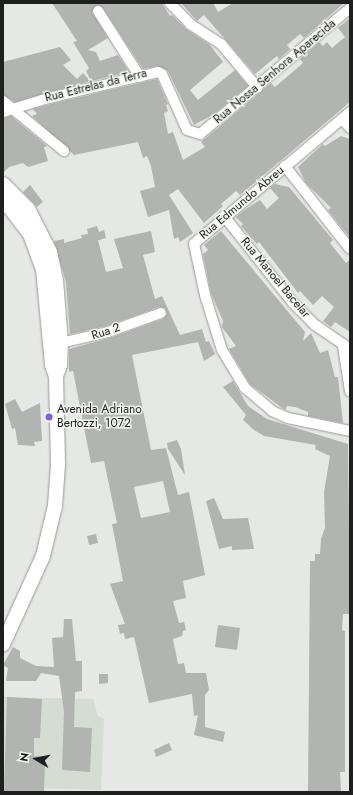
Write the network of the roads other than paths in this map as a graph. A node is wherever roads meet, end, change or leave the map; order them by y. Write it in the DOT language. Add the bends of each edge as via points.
graph roads {
  1 [pos="170,3"];
  2 [pos="350,8"];
  3 [pos="98,12"];
  4 [pos="140,77"];
  5 [pos="258,88"];
  6 [pos="3,101"];
  7 [pos="13,109"];
  8 [pos="3,112"];
  9 [pos="346,115"];
  10 [pos="350,128"];
  11 [pos="200,134"];
  12 [pos="64,151"];
  13 [pos="285,166"];
  14 [pos="3,184"];
  15 [pos="3,199"];
  16 [pos="224,216"];
  17 [pos="350,249"];
  18 [pos="161,313"];
  19 [pos="56,344"];
  20 [pos="347,347"];
  21 [pos="350,391"];
  22 [pos="350,431"];
  23 [pos="4,639"];
  1 -- 5 [label="street" via="190,24 221,44"];
  2 -- 5 [label="street, Rua Nossa Senhora Aparecida"];
  3 -- 4 [label="street"];
  4 -- 7 [label="street, Rua Estrelas da Terra"];
  4 -- 11 [label="street, Rua Estrelas da Terra" via="154,72 162,74 187,130"];
  5 -- 11 [label="street, Rua Nossa Senhora Aparecida"];
  6 -- 7 [label="street"];
  7 -- 8 [label="street, Rua Estrelas da Terra"];
  7 -- 12 [label="street"];
  9 -- 10 [label="street"];
  9 -- 13 [label="street, Rua Edmundo Abreu"];
  13 -- 16 [label="street, Rua Edmundo Abreu"];
  13 -- 17 [label="street"];
  14 -- 19 [label="main road" via="28,209 50,252 56,280"];
  15 -- 19 [label="main road" via="18,216 37,249"];
  16 -- 20 [label="street, Rua Manoel Bacelar" via="293,304"];
  16 -- 22 [label="street, Rua Edmundo Abreu" via="198,238 194,252 205,295 228,362 244,388 272,411 288,418"];
  18 -- 19 [label="street, Rua 2" via="108,332"];
  19 -- 23 [label="main road" via="60,365 56,376 58,465 51,526 44,556"];
  20 -- 21 [label="street"];
}
